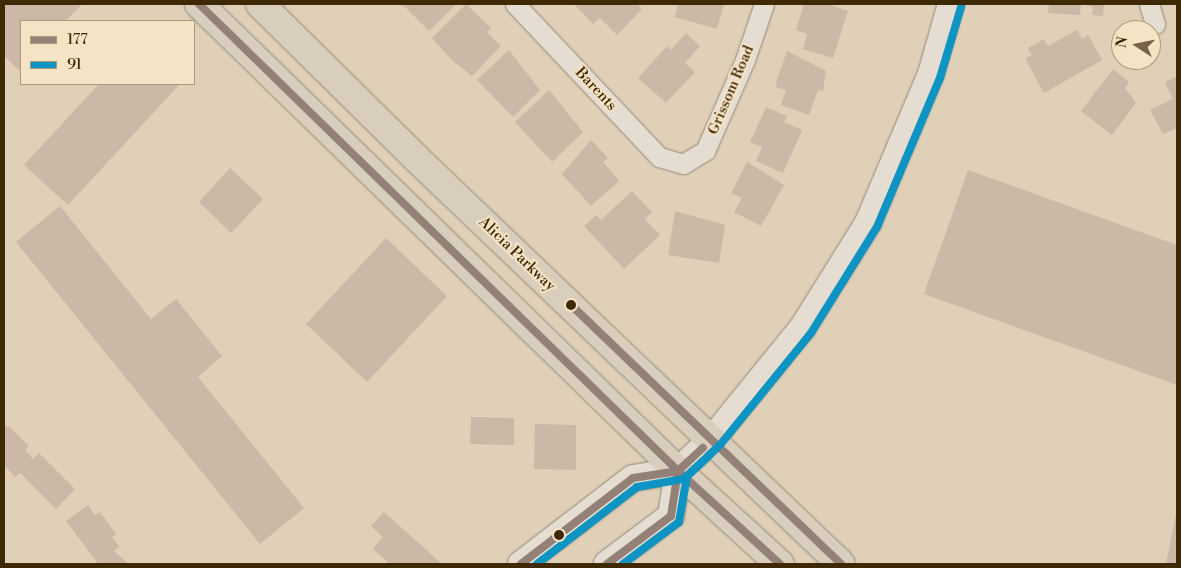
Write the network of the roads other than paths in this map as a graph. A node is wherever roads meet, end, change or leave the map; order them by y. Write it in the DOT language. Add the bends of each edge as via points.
graph roads {
  1 [pos="199,4"];
  2 [pos="260,4"];
  3 [pos="515,4"];
  4 [pos="764,4"];
  5 [pos="951,4"];
  6 [pos="1149,4"];
  7 [pos="1154,20"];
  8 [pos="280,24"];
  9 [pos="248,53"];
  10 [pos="683,164"];
  11 [pos="712,439"];
  12 [pos="678,471"];
  13 [pos="521,564"];
  14 [pos="607,564"];
  15 [pos="780,564"];
  16 [pos="841,564"];
  1 -- 9 [label="main road"];
  2 -- 8 [label="main road, Alicia Parkway"];
  3 -- 10 [label="street, Barents" via="659,156"];
  4 -- 10 [label="street, Grissom Road" via="745,60 705,151"];
  5 -- 11 [label="main road" via="931,74 868,223 803,327"];
  6 -- 7 [label="street"];
  8 -- 9 [label="main road"];
  8 -- 11 [label="main road, Alicia Parkway"];
  9 -- 12 [label="main road"];
  11 -- 12 [label="main road"];
  11 -- 16 [label="main road, Alicia Parkway"];
  12 -- 13 [label="main road" via="633,478"];
  12 -- 14 [label="main road" via="671,516"];
  12 -- 15 [label="main road"];
}
